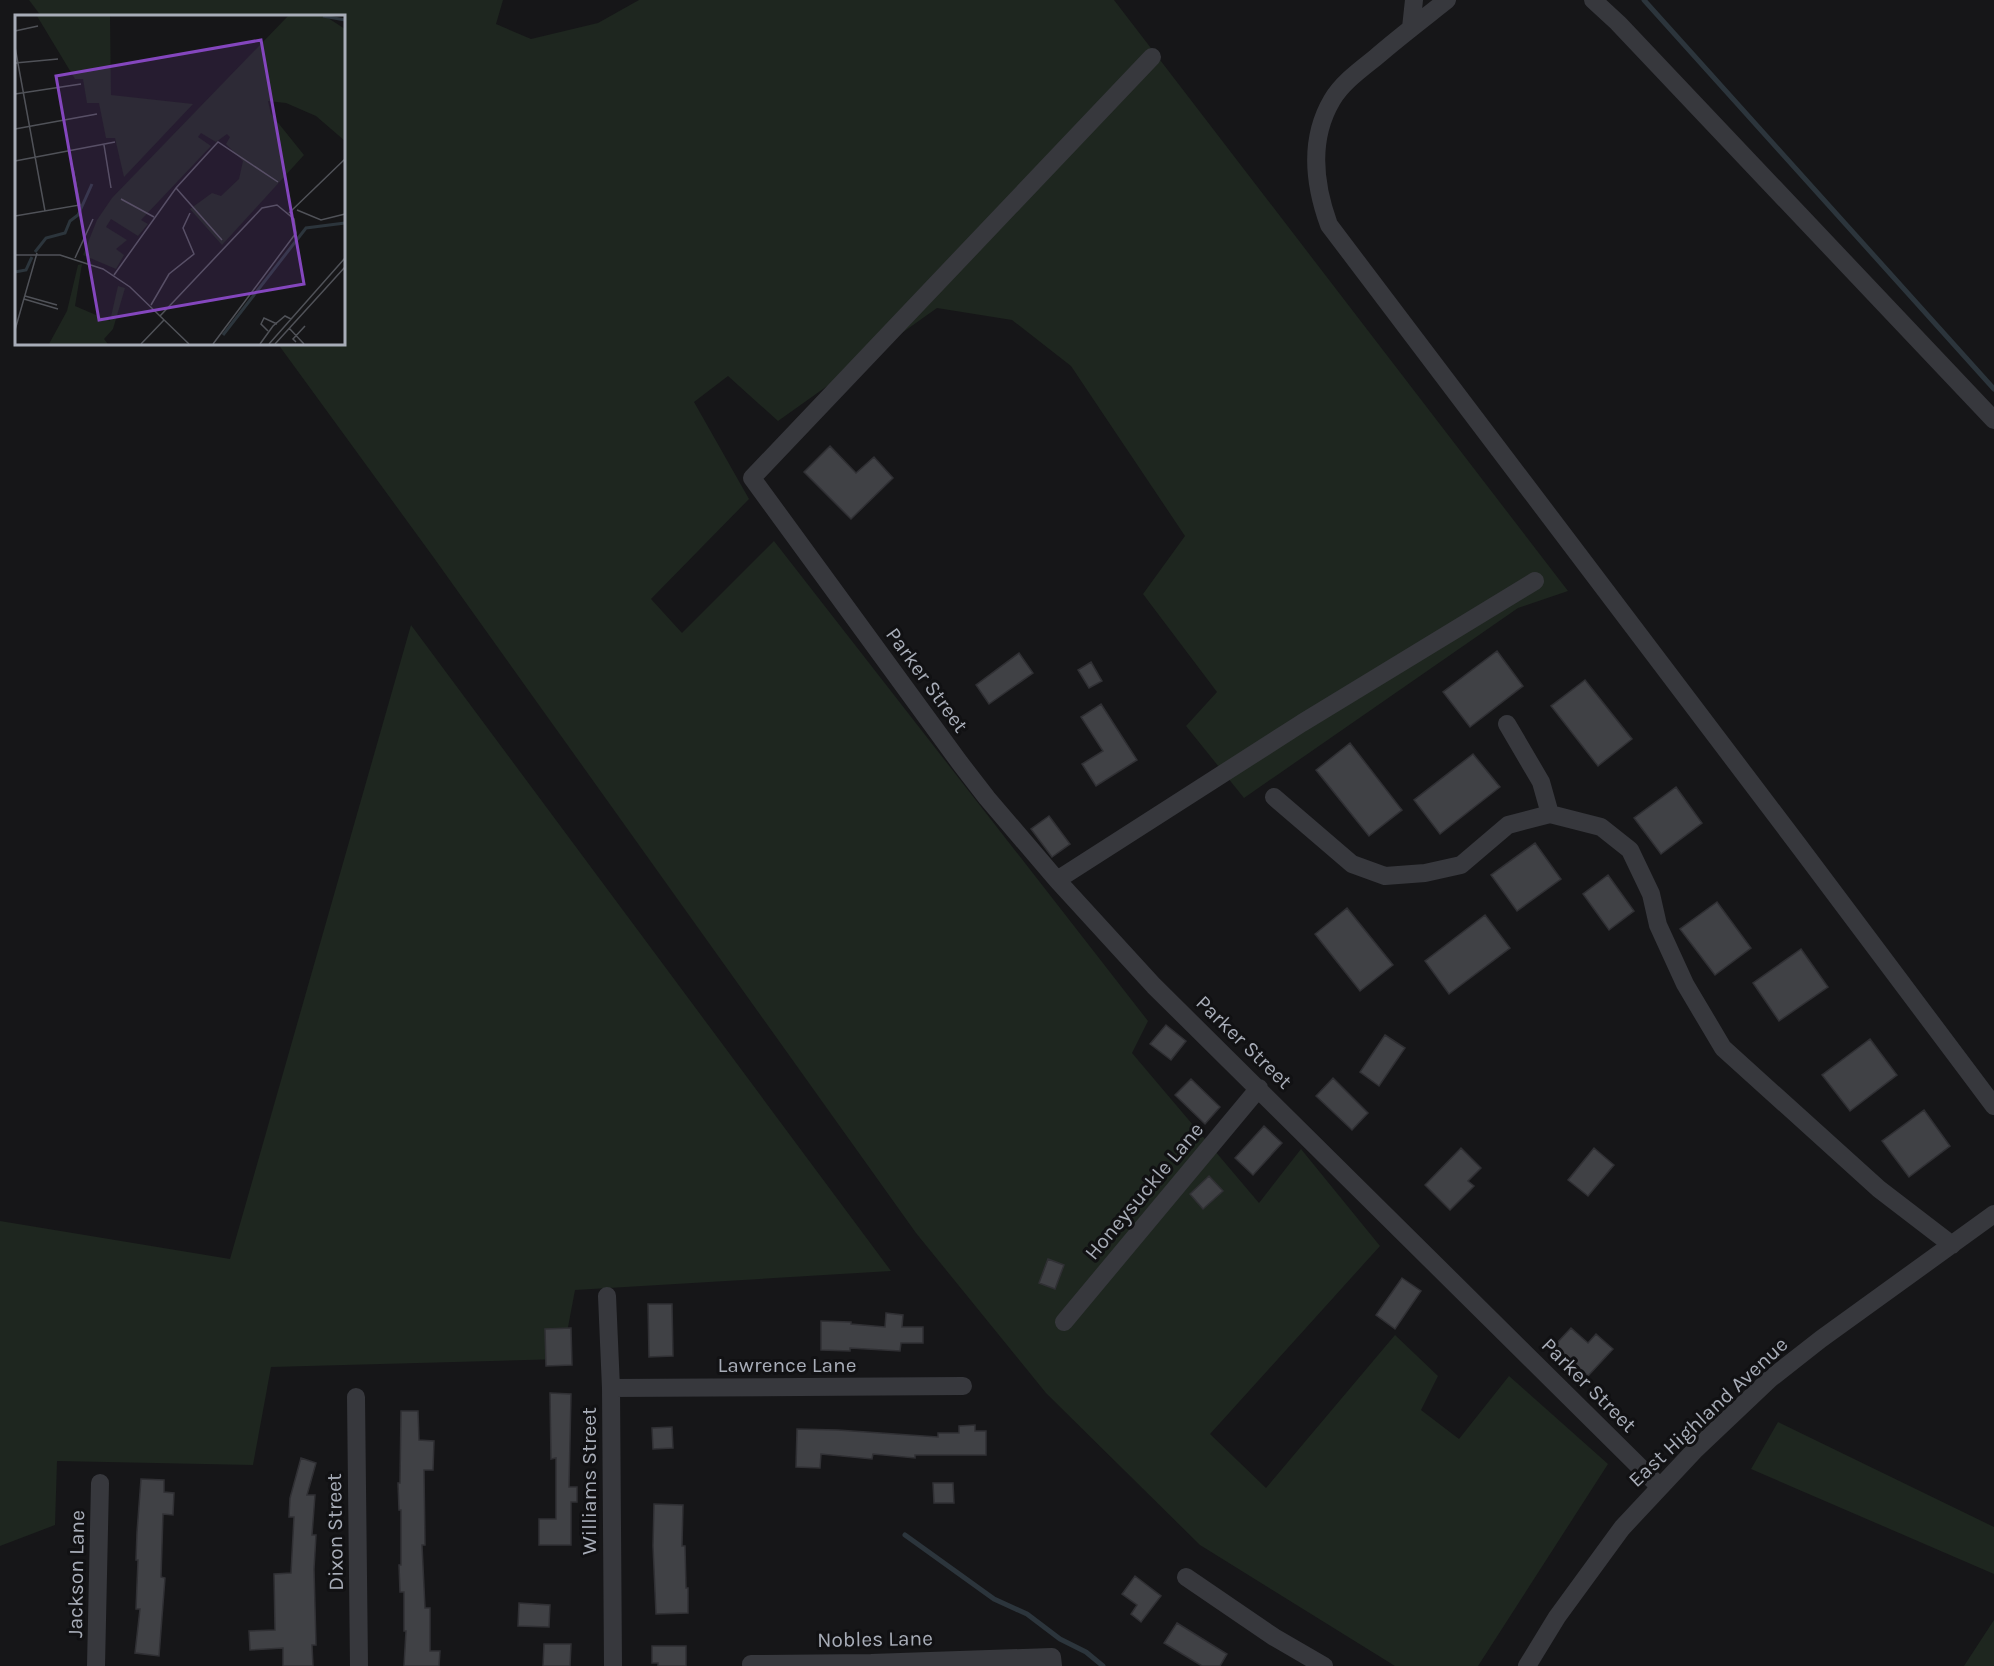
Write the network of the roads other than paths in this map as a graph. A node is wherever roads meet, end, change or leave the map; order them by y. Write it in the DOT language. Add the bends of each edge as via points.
graph roads {
  1 [pos="1414,0"];
  2 [pos="1447,0"];
  3 [pos="1593,0"];
  4 [pos="1411,28"];
  5 [pos="1152,57"];
  6 [pos="1994,420"];
  7 [pos="1535,581"];
  8 [pos="1507,724"];
  9 [pos="1274,797"];
  10 [pos="1550,814"];
  11 [pos="1057,880"];
  12 [pos="1259,1088"];
  13 [pos="1994,1106"];
  14 [pos="1994,1214"];
  15 [pos="1952,1245"];
  16 [pos="607,1296"];
  17 [pos="1064,1322"];
  18 [pos="963,1386"];
  19 [pos="611,1388"];
  20 [pos="356,1397"];
  21 [pos="100,1483"];
  22 [pos="1660,1487"];
  23 [pos="1186,1577"];
  24 [pos="751,1664"];
  25 [pos="96,1666"];
  26 [pos="359,1666"];
  27 [pos="613,1666"];
  28 [pos="1053,1666"];
  29 [pos="1324,1666"];
  30 [pos="1527,1666"];
  1 -- 4 [label="street"];
  2 -- 4 [label="street"];
  3 -- 6 [label="street"];
  4 -- 13 [label="street" via="1354,75 1333,98 1323,118 1316,181 1329,225"];
  5 -- 11 [label="street, Parker Street" via="752,478 960,764"];
  7 -- 11 [label="street" via="1302,723"];
  8 -- 10 [label="street" via="1541,782"];
  9 -- 10 [label="street" via="1352,864 1385,876 1461,865 1508,825"];
  10 -- 15 [label="street" via="1600,828 1630,849 1685,984 1723,1048 1879,1189"];
  11 -- 12 [label="street, Parker Street" via="1154,986"];
  12 -- 17 [label="street, Honeysuckle Lane"];
  12 -- 22 [label="street, Parker Street"];
  14 -- 15 [label="street, East Highland Avenue"];
  15 -- 22 [label="street, East Highland Avenue" via="1770,1379"];
  16 -- 19 [label="street, Williams Street"];
  18 -- 19 [label="street, Lawrence Lane"];
  19 -- 27 [label="street, Williams Street"];
  20 -- 26 [label="street, Dixon Street"];
  21 -- 25 [label="street, Jackson Lane"];
  22 -- 30 [label="street, East Highland Avenue" via="1595,1563"];
  23 -- 29 [label="street"];
  24 -- 28 [label="street, Nobles Lane" via="1053,1658"];
}
